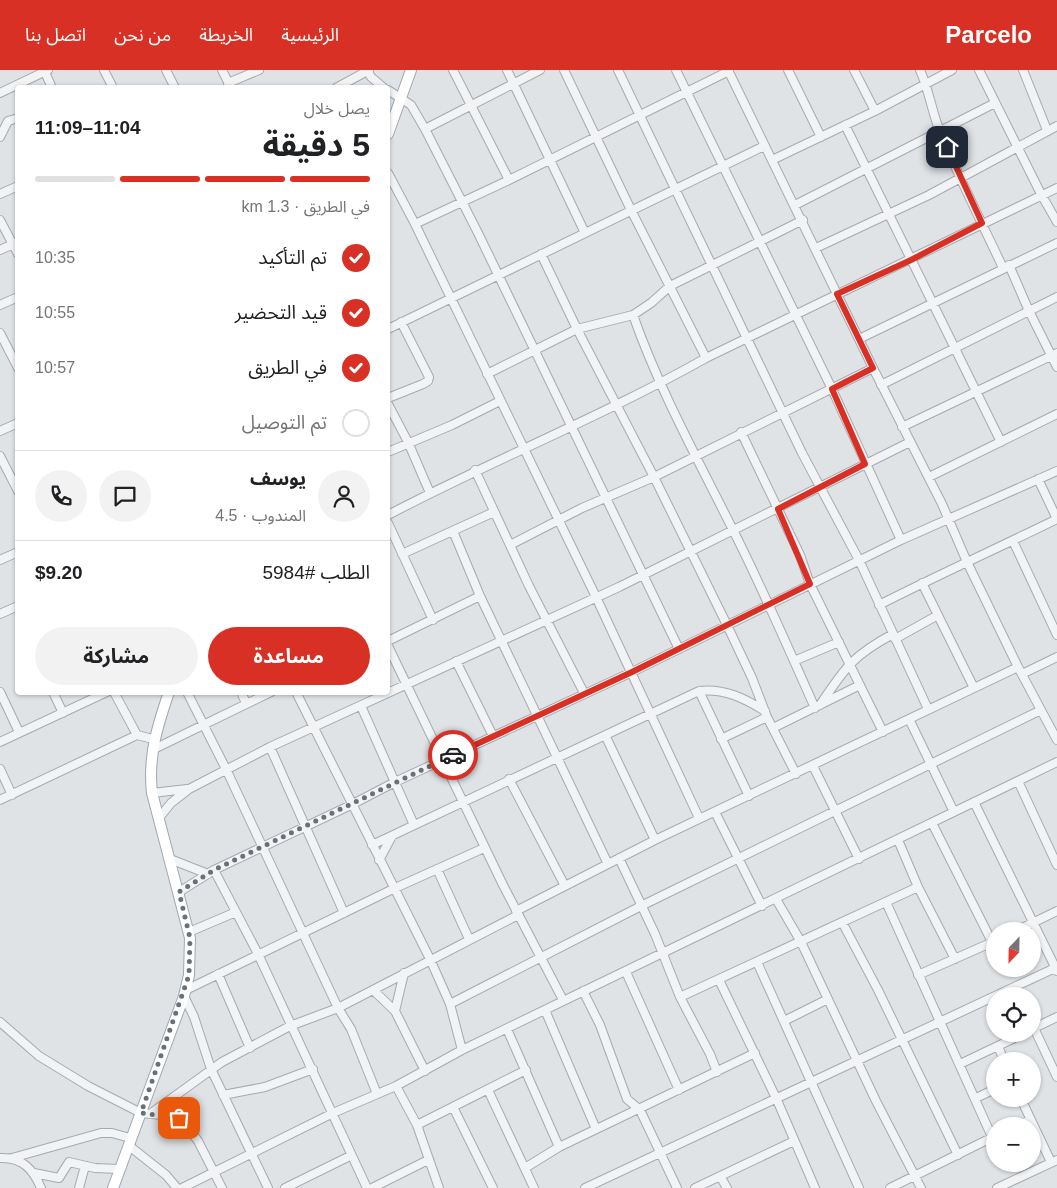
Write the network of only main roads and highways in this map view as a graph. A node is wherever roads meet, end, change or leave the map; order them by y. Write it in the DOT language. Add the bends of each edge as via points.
graph roads {
  1 [pos="411,70"];
  2 [pos="390,128"];
  3 [pos="168,695"];
  4 [pos="113,1188"];
  1 -- 2 [label="main road"];
  3 -- 4 [label="main road" via="152,744 150,771 152,792 189,932 191,958 185,993 145,1114 129,1142"];
}
